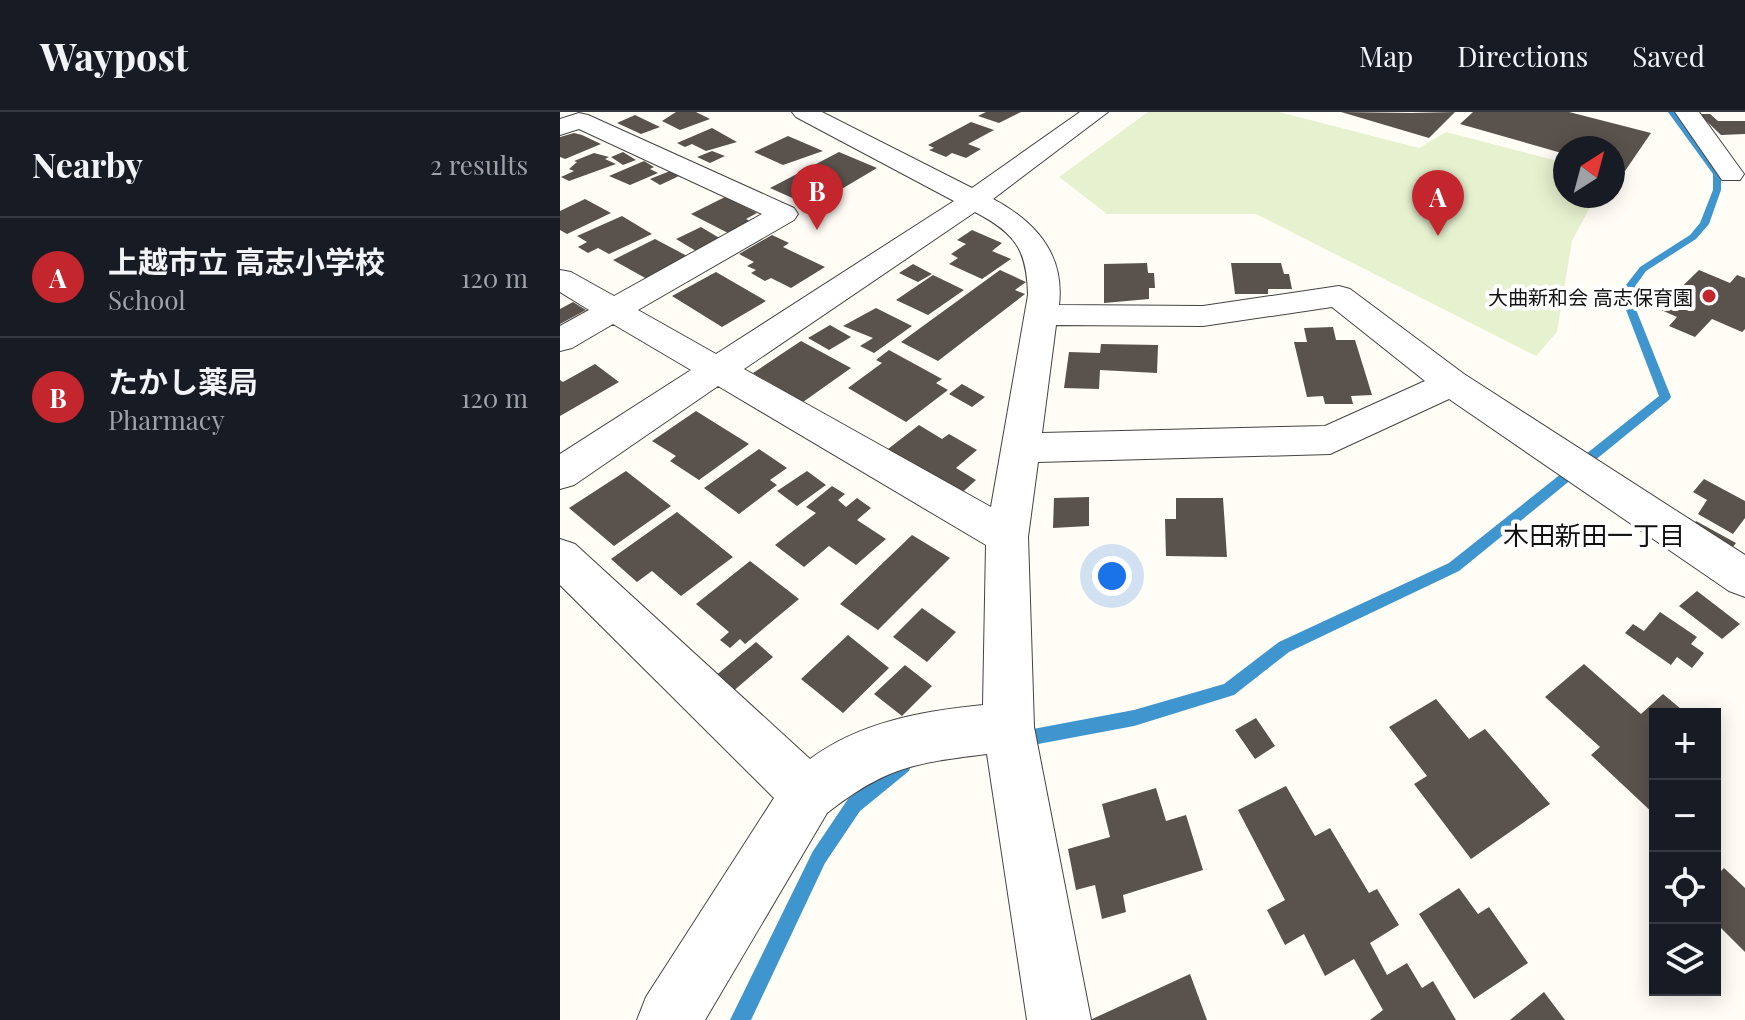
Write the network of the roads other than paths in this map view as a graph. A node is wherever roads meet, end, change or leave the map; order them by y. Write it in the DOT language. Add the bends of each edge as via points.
graph roads {
  1 [pos="804,112"];
  2 [pos="1095,112"];
  3 [pos="1687,112"];
  4 [pos="560,128"];
  5 [pos="1731,174"];
  6 [pos="972,201"];
  7 [pos="560,279"];
  8 [pos="614,310"];
  9 [pos="1040,315"];
  10 [pos="560,340"];
  11 [pos="719,369"];
  12 [pos="1451,383"];
  13 [pos="1022,448"];
  14 [pos="560,474"];
  15 [pos="1007,537"];
  16 [pos="560,557"];
  17 [pos="1745,578"];
  18 [pos="1012,750"];
  19 [pos="808,794"];
  20 [pos="669,1020"];
  21 [pos="1059,1020"];
  1 -- 6 [label="street"];
  2 -- 6 [label="street"];
  3 -- 5 [label="street"];
  4 -- 8 [label="street" via="579,120 784,214"];
  6 -- 9 [label="street" via="1006,217 1038,253 1044,295"];
  6 -- 11 [label="street"];
  7 -- 8 [label="street"];
  8 -- 10 [label="street"];
  8 -- 11 [label="street"];
  9 -- 12 [label="street" via="1203,316 1339,296"];
  9 -- 13 [label="street"];
  11 -- 14 [label="street"];
  11 -- 15 [label="street"];
  12 -- 13 [label="street" via="1330,440"];
  12 -- 17 [label="street"];
  13 -- 15 [label="street"];
  15 -- 18 [label="street"];
  16 -- 19 [label="street"];
  18 -- 19 [label="street" via="932,736 854,761"];
  18 -- 21 [label="street"];
  19 -- 20 [label="street"];
}
